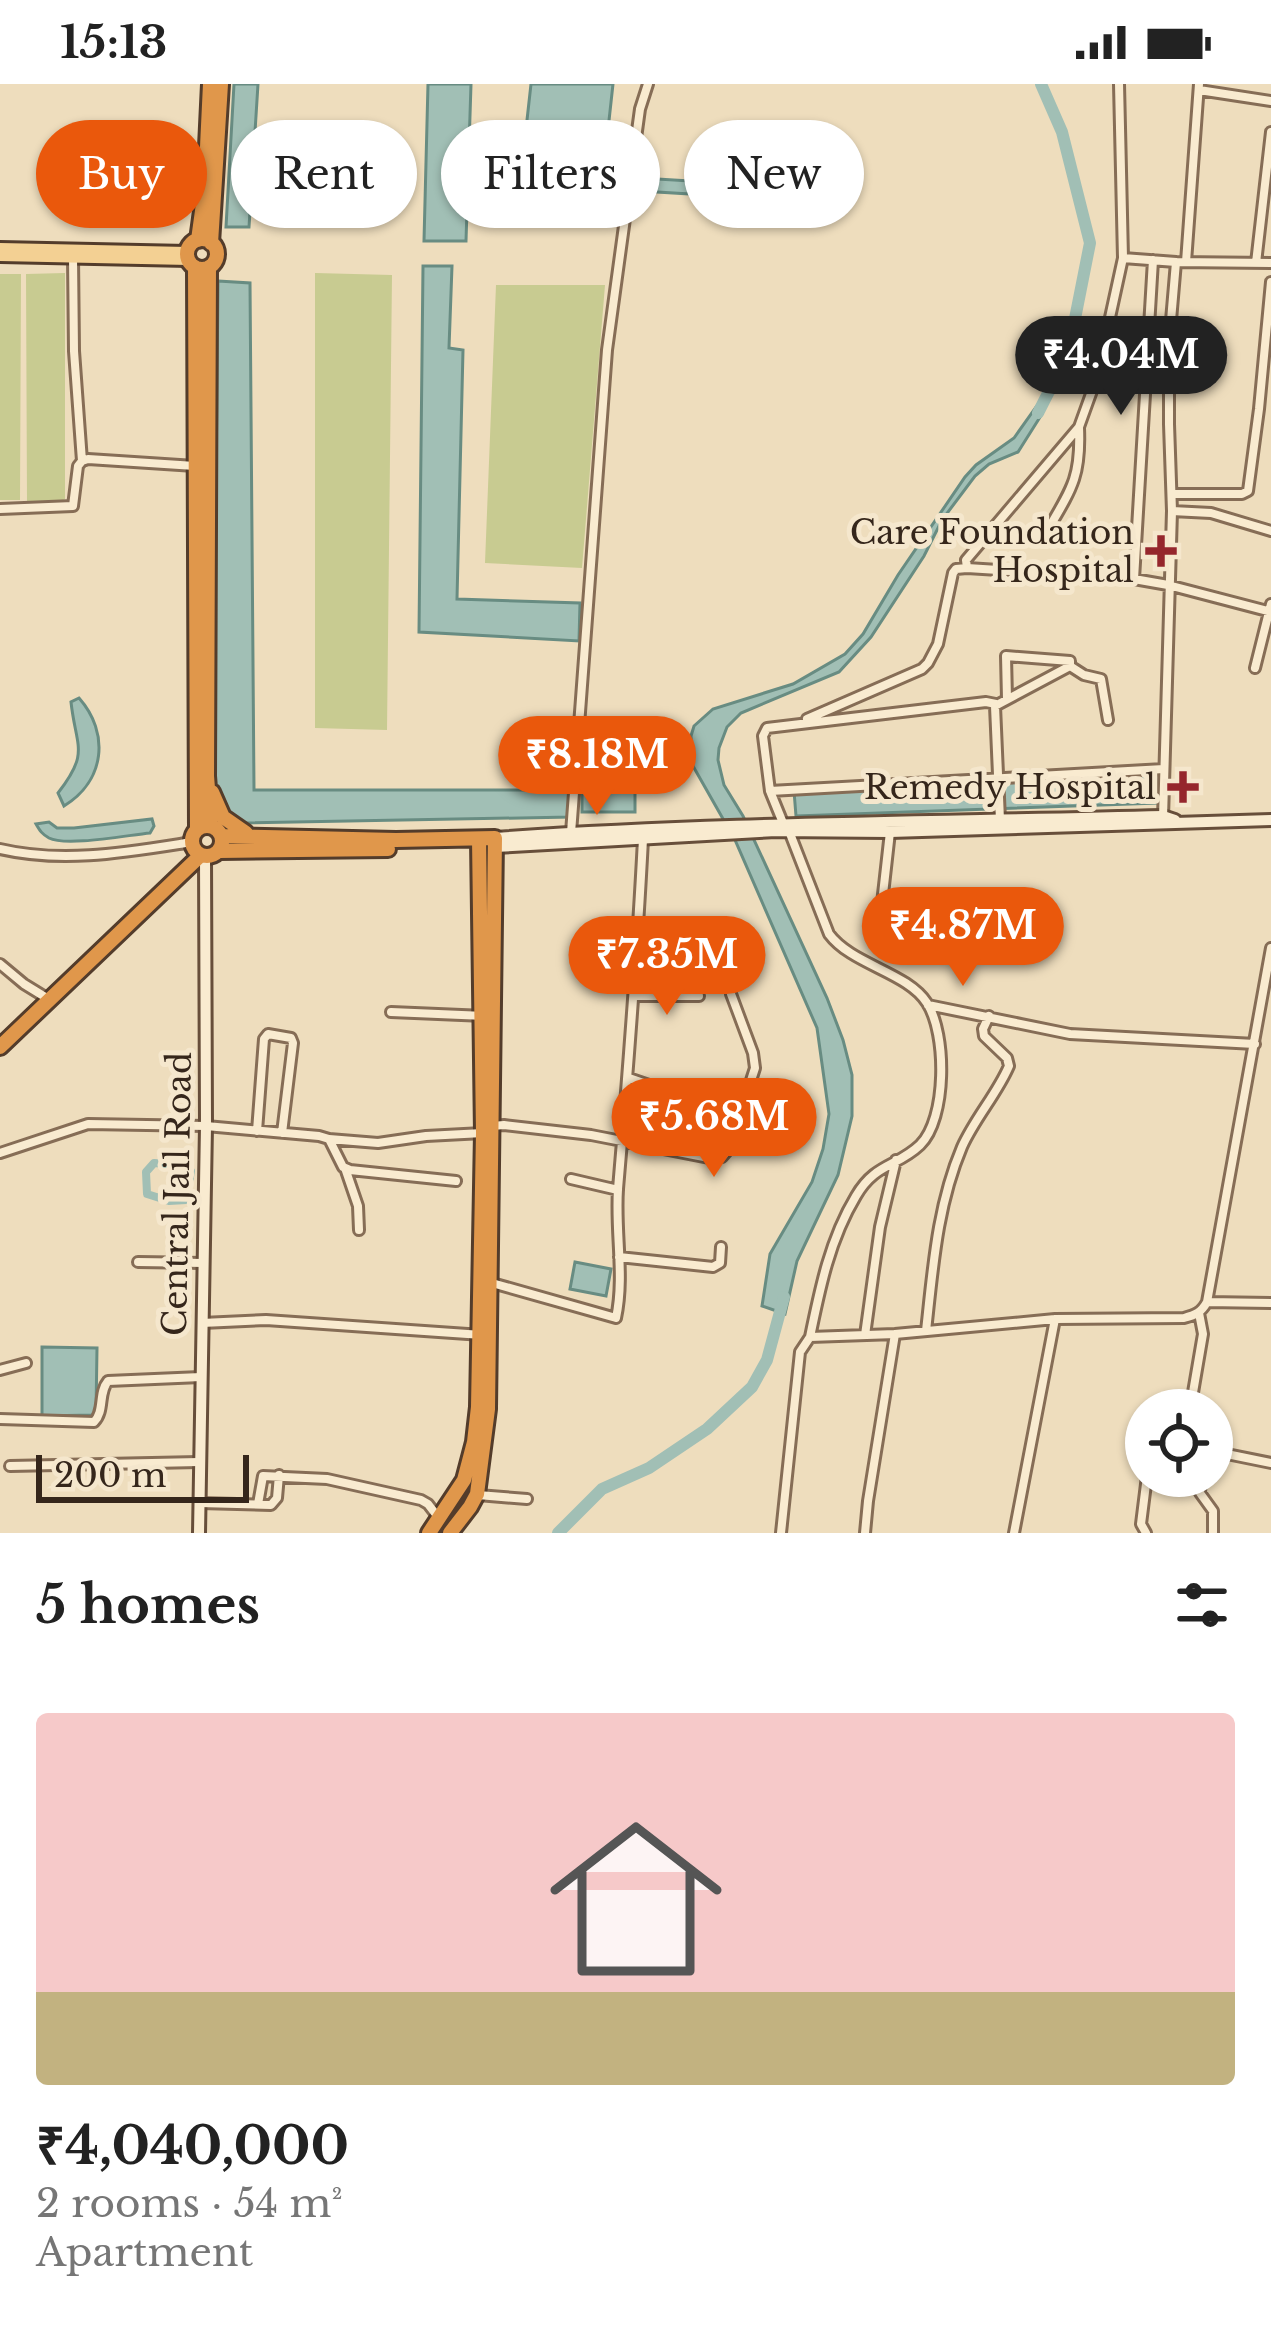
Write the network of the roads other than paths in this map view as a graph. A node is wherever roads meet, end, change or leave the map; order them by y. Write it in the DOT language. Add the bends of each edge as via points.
graph roads {
  1 [pos="210,84"];
  2 [pos="221,84"];
  3 [pos="648,84"];
  4 [pos="1119,84"];
  5 [pos="1199,87"];
  6 [pos="1271,101"];
  7 [pos="1271,132"];
  8 [pos="0,252"];
  9 [pos="123,254"];
  10 [pos="198,255"];
  11 [pos="73,257"];
  12 [pos="1123,258"];
  13 [pos="1153,260"];
  14 [pos="1181,262"];
  15 [pos="1256,263"];
  16 [pos="1271,263"];
  17 [pos="1271,282"];
  18 [pos="1269,326"];
  19 [pos="1079,427"];
  20 [pos="82,461"];
  21 [pos="196,466"];
  22 [pos="1172,494"];
  23 [pos="0,508"];
  24 [pos="1172,511"];
  25 [pos="1051,526"];
  26 [pos="1271,531"];
  27 [pos="967,568"];
  28 [pos="1134,579"];
  29 [pos="1168,585"];
  30 [pos="1270,609"];
  31 [pos="1070,666"];
  32 [pos="1255,668"];
  33 [pos="1006,699"];
  34 [pos="996,704"];
  35 [pos="1108,720"];
  36 [pos="798,723"];
  37 [pos="1164,769"];
  38 [pos="207,776"];
  39 [pos="998,776"];
  40 [pos="770,790"];
  41 [pos="1000,814"];
  42 [pos="1163,820"];
  43 [pos="1271,820"];
  44 [pos="781,827"];
  45 [pos="702,832"];
  46 [pos="890,832"];
  47 [pos="571,833"];
  48 [pos="255,837"];
  49 [pos="643,838"];
  50 [pos="205,843"];
  51 [pos="487,843"];
  52 [pos="0,849"];
  53 [pos="944,935"];
  54 [pos="1271,949"];
  55 [pos="0,964"];
  56 [pos="731,994"];
  57 [pos="634,996"];
  58 [pos="699,996"];
  59 [pos="46,997"];
  60 [pos="928,1005"];
  61 [pos="391,1012"];
  62 [pos="487,1016"];
  63 [pos="989,1016"];
  64 [pos="0,1034"];
  65 [pos="1255,1043"];
  66 [pos="0,1047"];
  67 [pos="629,1078"];
  68 [pos="740,1116"];
  69 [pos="206,1126"];
  70 [pos="487,1129"];
  71 [pos="257,1131"];
  72 [pos="282,1133"];
  73 [pos="329,1139"];
  74 [pos="624,1142"];
  75 [pos="0,1153"];
  76 [pos="896,1160"];
  77 [pos="345,1168"];
  78 [pos="571,1179"];
  79 [pos="456,1180"];
  80 [pos="618,1190"];
  81 [pos="359,1230"];
  82 [pos="722,1247"];
  83 [pos="619,1257"];
  84 [pos="138,1262"];
  85 [pos="203,1263"];
  86 [pos="491,1282"];
  87 [pos="1208,1303"];
  88 [pos="1271,1303"];
  89 [pos="1199,1313"];
  90 [pos="1054,1319"];
  91 [pos="202,1323"];
  92 [pos="926,1331"];
  93 [pos="895,1334"];
  94 [pos="485,1335"];
  95 [pos="866,1335"];
  96 [pos="810,1337"];
  97 [pos="26,1364"];
  98 [pos="0,1370"];
  99 [pos="201,1377"];
  100 [pos="1194,1389"];
  101 [pos="0,1419"];
  102 [pos="1233,1455"];
  103 [pos="200,1462"];
  104 [pos="1271,1463"];
  105 [pos="10,1466"];
  106 [pos="279,1475"];
  107 [pos="477,1495"];
  108 [pos="1145,1497"];
  109 [pos="1203,1497"];
  110 [pos="527,1498"];
  111 [pos="200,1503"];
  112 [pos="258,1504"];
  113 [pos="439,1519"];
  114 [pos="199,1533"];
  115 [pos="429,1533"];
  116 [pos="450,1533"];
  117 [pos="781,1533"];
  118 [pos="865,1533"];
  119 [pos="1014,1533"];
  120 [pos="1146,1533"];
  121 [pos="1213,1533"];
  1 -- 10 [label="highway"];
  2 -- 10 [label="highway"];
  3 -- 47 [label="street" via="608,350"];
  4 -- 12 [label="street"];
  5 -- 6 [label="street"];
  5 -- 14 [label="street"];
  7 -- 15 [label="street"];
  8 -- 9 [label="main road"];
  8 -- 11 [label="main road"];
  9 -- 10 [label="main road"];
  9 -- 11 [label="main road"];
  10 -- 21 [label="highway"];
  10 -- 38 [label="highway"];
  11 -- 20 [label="street"];
  12 -- 13 [label="street"];
  12 -- 19 [label="street"];
  13 -- 14 [label="street"];
  13 -- 28 [label="street"];
  14 -- 15 [label="street"];
  14 -- 22 [label="street" via="1169,344"];
  15 -- 16 [label="street"];
  17 -- 18 [label="street"];
  18 -- 22 [label="street" via="1247,490"];
  19 -- 25 [label="street" via="1077,476"];
  19 -- 27 [label="street" via="965,560"];
  20 -- 21 [label="street"];
  20 -- 23 [label="street" via="73,506"];
  21 -- 50 [label="highway"];
  22 -- 24 [label="street"];
  24 -- 26 [label="street"];
  24 -- 29 [label="street"];
  27 -- 28 [label="street"];
  27 -- 36 [label="street" via="952,573 938,644 922,668"];
  28 -- 29 [label="street"];
  29 -- 30 [label="street"];
  29 -- 37 [label="street"];
  30 -- 32 [label="street"];
  31 -- 33 [label="street"];
  31 -- 33 [label="street" via="1067,659 1006,656"];
  31 -- 35 [label="street" via="1101,680"];
  33 -- 34 [label="street"];
  34 -- 36 [label="street"];
  34 -- 39 [label="street"];
  36 -- 40 [label="street" via="764,731"];
  37 -- 39 [label="street"];
  37 -- 42 [label="street"];
  38 -- 48 [label="highway" via="223,817"];
  38 -- 50 [label="highway"];
  39 -- 40 [label="street"];
  39 -- 41 [label="street"];
  40 -- 44 [label="street"];
  41 -- 42 [label="street"];
  41 -- 44 [label="street"];
  42 -- 43 [label="street"];
  42 -- 46 [label="street"];
  44 -- 45 [label="street"];
  44 -- 46 [label="street"];
  44 -- 60 [label="street" via="834,941"];
  45 -- 47 [label="street"];
  45 -- 49 [label="street"];
  46 -- 53 [label="street" via="880,921"];
  47 -- 51 [label="street"];
  48 -- 50 [label="highway"];
  48 -- 51 [label="highway"];
  49 -- 51 [label="street"];
  49 -- 57 [label="street"];
  50 -- 51 [label="highway"];
  50 -- 52 [label="street" via="78,857"];
  50 -- 59 [label="highway"];
  50 -- 69 [label="street, Central Jail Road"];
  51 -- 62 [label="highway"];
  54 -- 65 [label="street"];
  55 -- 59 [label="street"];
  56 -- 68 [label="street" via="754,1061"];
  57 -- 58 [label="street"];
  57 -- 67 [label="street"];
  59 -- 64 [label="highway"];
  59 -- 66 [label="highway"];
  60 -- 63 [label="street"];
  60 -- 76 [label="street" via="940,1054 935,1120 922,1142"];
  61 -- 62 [label="street"];
  62 -- 70 [label="highway"];
  63 -- 65 [label="street" via="1070,1034"];
  63 -- 92 [label="street" via="984,1036 1009,1066 950,1177"];
  65 -- 87 [label="street"];
  67 -- 68 [label="street"];
  67 -- 74 [label="street"];
  68 -- 74 [label="street" via="729,1149 717,1158"];
  69 -- 71 [label="street"];
  69 -- 75 [label="street" via="88,1124"];
  69 -- 85 [label="street, Central Jail Road"];
  70 -- 73 [label="street" via="378,1143"];
  70 -- 74 [label="street" via="526,1126"];
  70 -- 86 [label="highway"];
  70 -- 94 [label="highway"];
  71 -- 72 [label="street"];
  71 -- 72 [label="street" via="264,1039 279,1034 293,1042"];
  72 -- 73 [label="street"];
  73 -- 77 [label="street"];
  74 -- 80 [label="street"];
  76 -- 95 [label="street"];
  76 -- 96 [label="street" via="854,1199 831,1248"];
  77 -- 79 [label="street"];
  77 -- 81 [label="street"];
  78 -- 80 [label="street"];
  80 -- 83 [label="street"];
  82 -- 83 [label="street" via="713,1267"];
  83 -- 86 [label="street" via="616,1318"];
  84 -- 85 [label="street"];
  85 -- 91 [label="street, Central Jail Road"];
  86 -- 94 [label="highway"];
  87 -- 88 [label="street"];
  87 -- 89 [label="street"];
  89 -- 90 [label="street"];
  89 -- 100 [label="street"];
  90 -- 92 [label="street"];
  90 -- 119 [label="street"];
  91 -- 94 [label="street"];
  91 -- 99 [label="street, Central Jail Road"];
  92 -- 93 [label="street"];
  93 -- 95 [label="street"];
  93 -- 118 [label="street"];
  94 -- 107 [label="highway"];
  94 -- 113 [label="highway" via="471,1457"];
  95 -- 96 [label="street"];
  96 -- 117 [label="street" via="800,1352"];
  97 -- 98 [label="street"];
  99 -- 101 [label="street" via="108,1381 94,1422"];
  99 -- 103 [label="street, Central Jail Road"];
  102 -- 104 [label="street"];
  103 -- 105 [label="street"];
  103 -- 111 [label="street, Central Jail Road"];
  106 -- 112 [label="street" via="261,1478"];
  106 -- 112 [label="street" via="275,1503"];
  106 -- 113 [label="street" via="421,1500"];
  107 -- 110 [label="street"];
  107 -- 116 [label="highway"];
  108 -- 120 [label="street"];
  109 -- 121 [label="street" via="1214,1511"];
  111 -- 112 [label="street"];
  111 -- 114 [label="street, Central Jail Road"];
  113 -- 115 [label="highway"];
}
